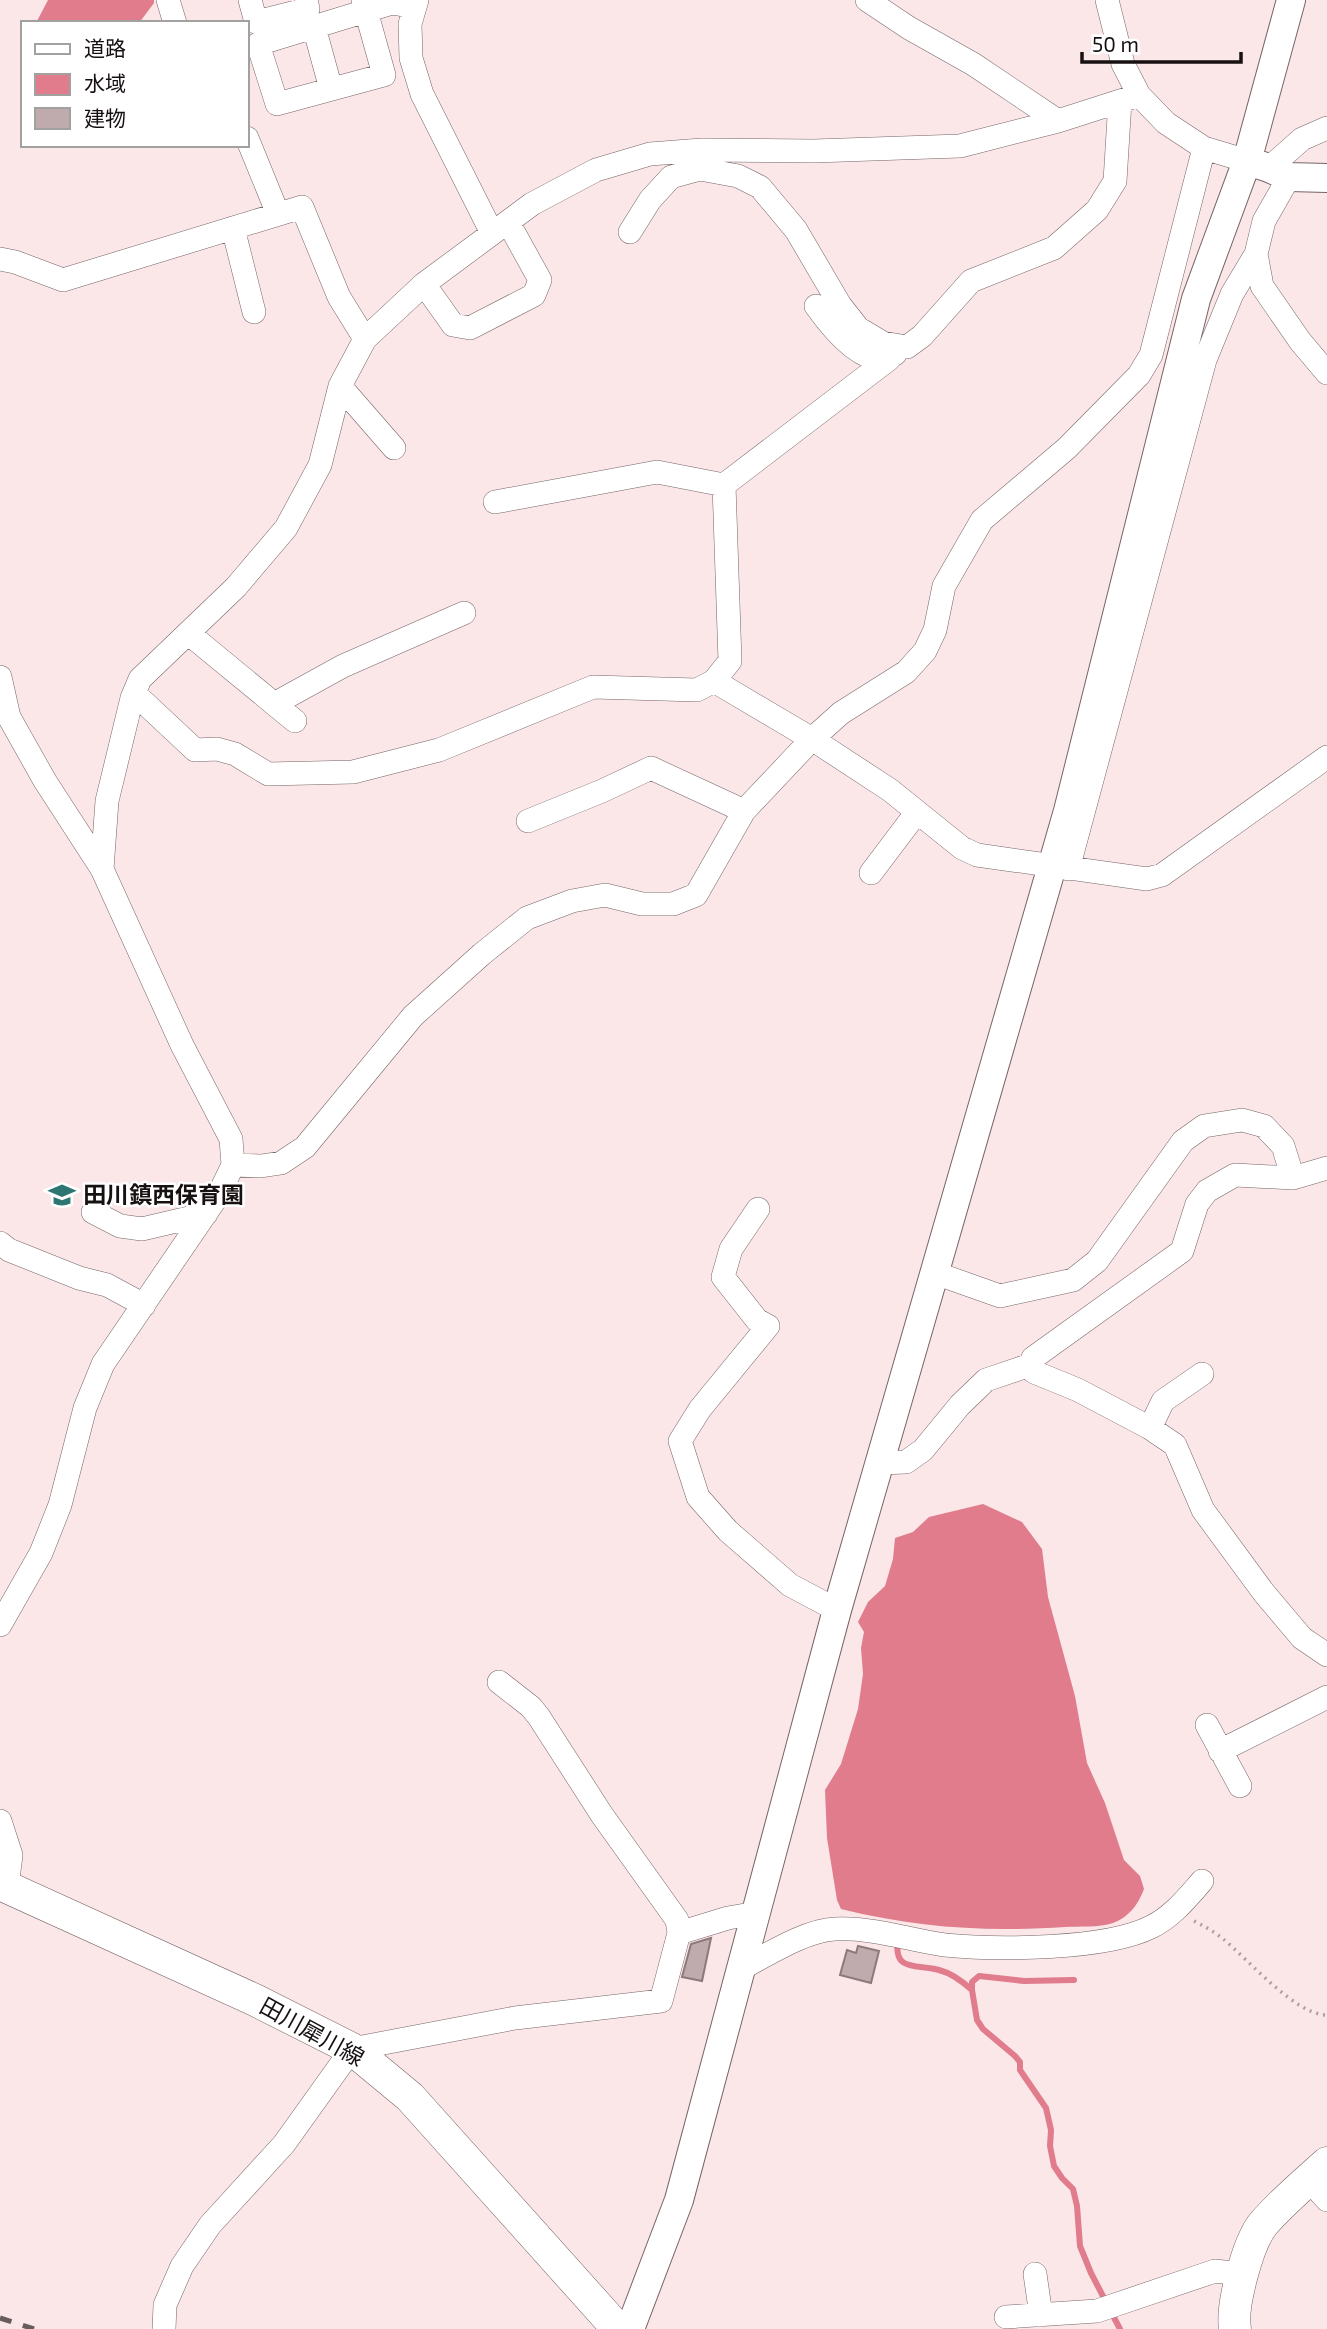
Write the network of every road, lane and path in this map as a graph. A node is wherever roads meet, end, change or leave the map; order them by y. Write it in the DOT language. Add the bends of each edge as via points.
graph roads {
  1 [pos="168,0"];
  2 [pos="250,0"];
  3 [pos="306,0"];
  4 [pos="867,0"];
  5 [pos="1107,0"];
  6 [pos="1291,0"];
  7 [pos="416,4"];
  8 [pos="364,6"];
  9 [pos="174,21"];
  10 [pos="314,27"];
  11 [pos="331,89"];
  12 [pos="1129,98"];
  13 [pos="1058,121"];
  14 [pos="1327,128"];
  15 [pos="248,140"];
  16 [pos="1204,148"];
  17 [pos="740,150"];
  18 [pos="1268,169"];
  19 [pos="1327,178"];
  20 [pos="760,187"];
  21 [pos="278,214"];
  22 [pos="500,227"];
  23 [pos="233,228"];
  24 [pos="630,232"];
  25 [pos="1256,254"];
  26 [pos="0,260"];
  27 [pos="424,284"];
  28 [pos="816,306"];
  29 [pos="254,312"];
  30 [pos="365,339"];
  31 [pos="898,353"];
  32 [pos="1327,373"];
  33 [pos="340,386"];
  34 [pos="394,448"];
  35 [pos="724,485"];
  36 [pos="495,502"];
  37 [pos="464,613"];
  38 [pos="188,633"];
  39 [pos="0,677"];
  40 [pos="714,681"];
  41 [pos="134,693"];
  42 [pos="274,704"];
  43 [pos="295,721"];
  44 [pos="813,740"];
  45 [pos="1327,757"];
  46 [pos="744,811"];
  47 [pos="917,812"];
  48 [pos="528,821"];
  49 [pos="1060,868"];
  50 [pos="102,869"];
  51 [pos="871,873"];
  52 [pos="233,1165"];
  53 [pos="1327,1168"];
  54 [pos="1293,1178"];
  55 [pos="758,1209"];
  56 [pos="93,1212"];
  57 [pos="206,1214"];
  58 [pos="0,1243"];
  59 [pos="935,1273"];
  60 [pos="144,1305"];
  61 [pos="1034,1364"];
  62 [pos="1202,1374"];
  63 [pos="1150,1428"];
  64 [pos="880,1462"];
  65 [pos="837,1610"];
  66 [pos="0,1625"];
  67 [pos="1327,1655"];
  68 [pos="499,1682"];
  69 [pos="1327,1697"];
  70 [pos="1207,1725"];
  71 [pos="1220,1751"];
  72 [pos="1240,1786"];
  73 [pos="0,1821"];
  74 [pos="1202,1881"];
  75 [pos="4,1885"];
  76 [pos="1174,1912"];
  77 [pos="757,1913"];
  78 [pos="679,1933"];
  79 [pos="742,1968"];
  80 [pos="1327,2015"];
  81 [pos="352,2049"];
  82 [pos="1321,2181"];
  83 [pos="1035,2274"];
  84 [pos="1241,2274"];
  85 [pos="1041,2315"];
  86 [pos="1006,2317"];
  87 [pos="164,2329"];
  88 [pos="618,2329"];
  89 [pos="630,2329"];
  90 [pos="1235,2329"];
  1 -- 9 [label="street"];
  2 -- 3 [label="street" via="256,22 308,9"];
  4 -- 13 [label="street"];
  5 -- 12 [label="street"];
  6 -- 18 [label="street"];
  7 -- 8 [label="street"];
  7 -- 22 [label="street" via="410,24 411,58 422,94"];
  8 -- 10 [label="street"];
  8 -- 11 [label="street" via="384,75"];
  10 -- 11 [label="street"];
  10 -- 11 [label="street" via="258,44 277,104"];
  12 -- 13 [label="street"];
  12 -- 16 [label="street"];
  12 -- 31 [label="street" via="1115,181 1097,210 1054,248 971,281 922,336"];
  13 -- 17 [label="street" via="960,146"];
  14 -- 18 [label="street" via="1302,139"];
  15 -- 21 [label="street"];
  16 -- 18 [label="street"];
  16 -- 44 [label="street" via="1151,355 1139,375 1067,448 982,520 944,586 935,631 925,651 906,672 841,713"];
  17 -- 20 [label="street"];
  17 -- 22 [label="street" via="650,154 596,170"];
  18 -- 19 [label="street"];
  18 -- 25 [label="street"];
  18 -- 49 [label="street" via="1196,299 1075,784"];
  20 -- 24 [label="street" via="738,176 700,169 671,177"];
  20 -- 31 [label="street" via="796,230 858,328"];
  21 -- 23 [label="street"];
  21 -- 30 [label="street" via="302,207 339,297"];
  22 -- 27 [label="street"];
  22 -- 27 [label="street" via="540,280 534,295 470,328 453,324"];
  23 -- 26 [label="street" via="63,280"];
  23 -- 29 [label="street"];
  25 -- 32 [label="street" via="1262,286"];
  25 -- 49 [label="street" via="1232,294 1205,360"];
  27 -- 30 [label="street"];
  28 -- 31 [label="street" via="848,344 869,356"];
  30 -- 33 [label="street"];
  31 -- 35 [label="street"];
  33 -- 34 [label="street"];
  33 -- 38 [label="street" via="320,465 286,528 236,587"];
  35 -- 36 [label="street" via="657,472"];
  35 -- 40 [label="street" via="730,661"];
  37 -- 42 [label="street" via="343,666"];
  38 -- 41 [label="street" via="140,679"];
  38 -- 42 [label="street"];
  39 -- 50 [label="street" via="9,717"];
  40 -- 41 [label="street" via="697,690 593,687 439,750 353,772 280,774 268,774 235,754 195,750"];
  40 -- 44 [label="street"];
  41 -- 50 [label="street" via="107,802"];
  42 -- 43 [label="street"];
  44 -- 46 [label="street"];
  44 -- 47 [label="street"];
  45 -- 49 [label="street" via="1162,875 1147,879"];
  46 -- 48 [label="street" via="651,768"];
  46 -- 52 [label="street" via="696,895 673,904 642,904 605,895 572,901 527,918 413,1016 305,1147 281,1163"];
  47 -- 49 [label="street" via="977,855"];
  47 -- 51 [label="street"];
  49 -- 59 [label="street"];
  50 -- 52 [label="street" via="182,1045 231,1139"];
  52 -- 57 [label="street"];
  53 -- 54 [label="street"];
  54 -- 59 [label="street" via="1283,1146 1264,1126 1242,1120 1204,1126 1183,1141 1097,1261 1073,1280 1000,1296"];
  54 -- 61 [label="street" via="1235,1175 1207,1191 1196,1203 1182,1251 1033,1358"];
  55 -- 65 [label="street" via="731,1249 723,1277 757,1320 768,1326 700,1409 680,1441 698,1497 728,1531 790,1585"];
  56 -- 57 [label="street" via="120,1226 142,1228"];
  57 -- 60 [label="street"];
  58 -- 60 [label="street" via="67,1274 107,1285"];
  59 -- 64 [label="street"];
  60 -- 66 [label="street" via="103,1364 85,1408 60,1505 41,1553"];
  61 -- 63 [label="street" via="1034,1372"];
  61 -- 64 [label="street" via="986,1380 923,1450 906,1462"];
  62 -- 63 [label="street" via="1163,1401"];
  63 -- 67 [label="street" via="1175,1445 1203,1510 1264,1593 1302,1638"];
  64 -- 65 [label="street"];
  65 -- 77 [label="street"];
  68 -- 78 [label="street" via="539,1717 677,1920"];
  69 -- 71 [label="street"];
  70 -- 71 [label="street"];
  71 -- 72 [label="street"];
  73 -- 75 [label="street" via="11,1855"];
  74 -- 76 [label="street"];
  75 -- 81 [label="main road, 田川犀川線"];
  76 -- 79 [label="street" via="1151,1927 1121,1937 1071,1945 947,1945 871,1929 832,1929"];
  76 -- 80 [label="path" via="1210,1929 1299,2006"];
  77 -- 78 [label="street"];
  77 -- 79 [label="street"];
  78 -- 81 [label="street" via="661,2001 515,2018"];
  79 -- 89 [label="street" via="679,2200"];
  81 -- 87 [label="street" via="284,2144 210,2225 182,2266 165,2305"];
  81 -- 88 [label="main road, 田川犀川線" via="411,2097"];
  82 -- 84 [label="main road" via="1261,2226"];
  83 -- 85 [label="street"];
  84 -- 85 [label="street" via="1215,2271 1097,2311"];
  84 -- 90 [label="main road"];
  85 -- 86 [label="street"];
}
